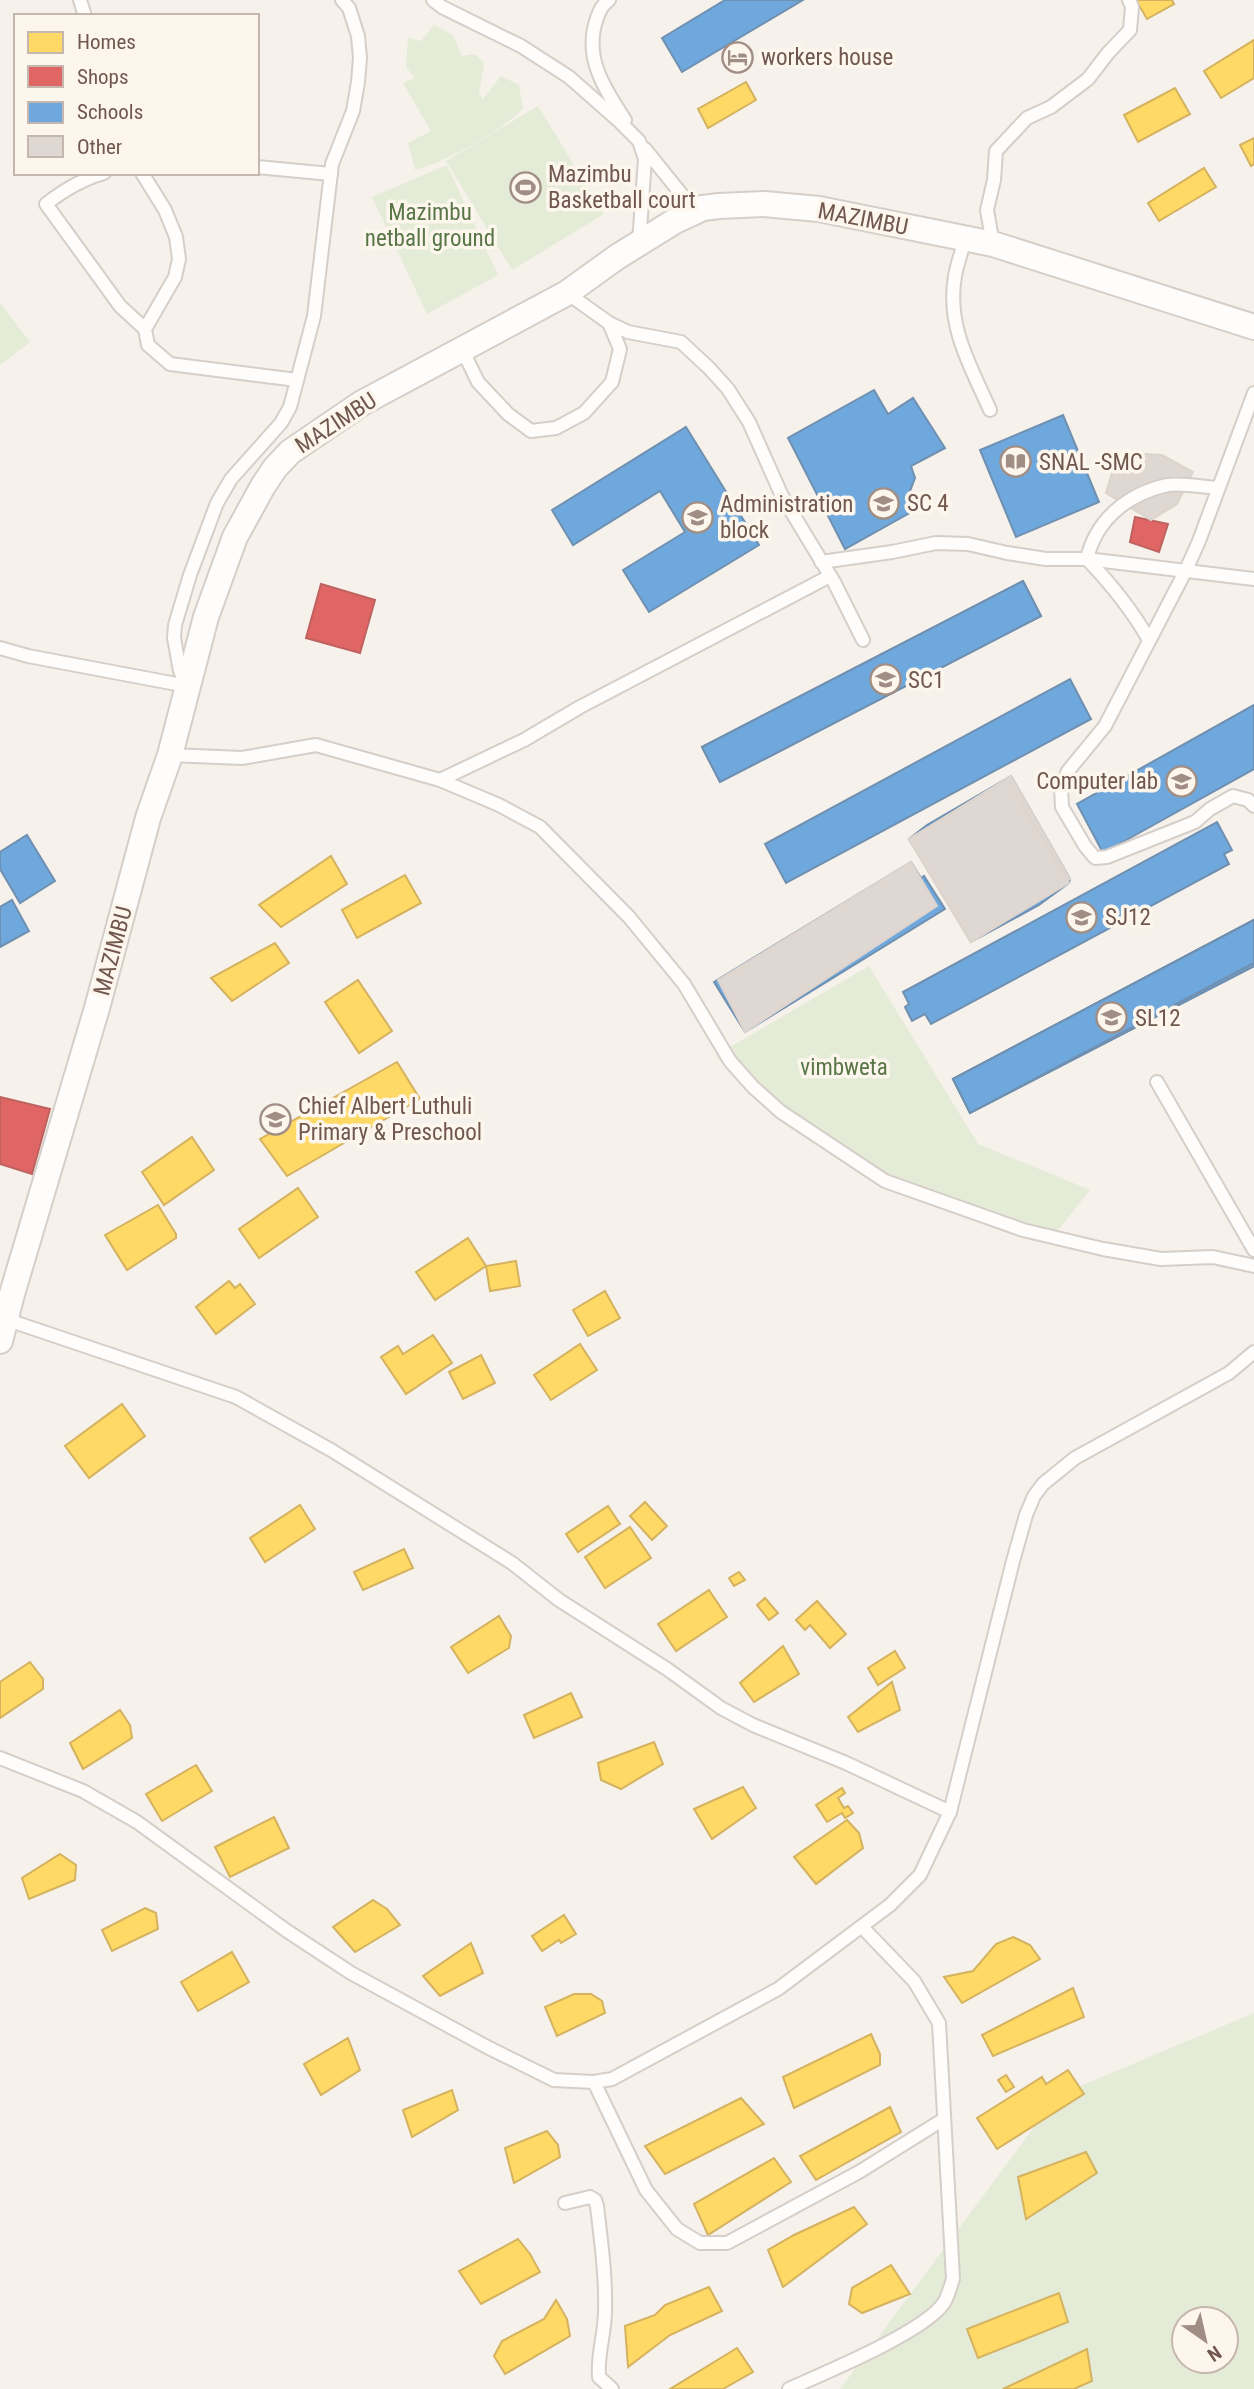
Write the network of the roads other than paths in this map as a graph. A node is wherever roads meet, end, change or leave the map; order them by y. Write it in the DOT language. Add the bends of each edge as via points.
graph roads {
  1 [pos="343,0"];
  2 [pos="433,0"];
  3 [pos="609,0"];
  4 [pos="1129,0"];
  5 [pos="639,141"];
  6 [pos="259,167"];
  7 [pos="331,174"];
  8 [pos="99,175"];
  9 [pos="143,175"];
  10 [pos="695,211"];
  11 [pos="965,239"];
  12 [pos="638,244"];
  13 [pos="993,244"];
  14 [pos="567,293"];
  15 [pos="609,323"];
  16 [pos="1254,327"];
  17 [pos="145,329"];
  18 [pos="463,349"];
  19 [pos="297,380"];
  20 [pos="1254,393"];
  21 [pos="990,410"];
  22 [pos="1217,488"];
  23 [pos="1087,559"];
  24 [pos="821,562"];
  25 [pos="1186,570"];
  26 [pos="830,576"];
  27 [pos="1254,579"];
  28 [pos="863,640"];
  29 [pos="1149,640"];
  30 [pos="0,648"];
  31 [pos="187,686"];
  32 [pos="170,755"];
  33 [pos="440,780"];
  34 [pos="1254,806"];
  35 [pos="1157,1082"];
  36 [pos="1254,1250"];
  37 [pos="1254,1266"];
  38 [pos="3,1330"];
  39 [pos="1251,1358"];
  40 [pos="0,1758"];
  41 [pos="950,1812"];
  42 [pos="862,1927"];
  43 [pos="594,2082"];
  44 [pos="944,2119"];
  45 [pos="565,2203"];
  46 [pos="612,2389"];
  47 [pos="789,2389"];
  1 -- 7 [label="lane" via="358,36 360,58 353,111"];
  2 -- 5 [label="lane" via="569,77"];
  3 -- 5 [label="lane" via="602,5 593,32 595,67"];
  4 -- 13 [label="lane" via="1130,30 1093,73 1051,107 1027,118 996,151 988,210"];
  5 -- 10 [label="lane"];
  5 -- 12 [label="lane" via="645,159"];
  6 -- 7 [label="lane"];
  7 -- 19 [label="lane" via="314,316"];
  8 -- 17 [label="lane" via="46,204 120,306"];
  9 -- 17 [label="lane" via="165,209 179,259 175,276"];
  10 -- 11 [label="street, MAZIMBU" via="764,204 819,209"];
  10 -- 12 [label="street, MAZIMBU"];
  11 -- 13 [label="street, MAZIMBU"];
  11 -- 21 [label="lane" via="955,276 953,308 961,348"];
  12 -- 14 [label="street, MAZIMBU"];
  13 -- 16 [label="street, MAZIMBU"];
  14 -- 15 [label="lane"];
  14 -- 18 [label="street, MAZIMBU"];
  15 -- 18 [label="lane" via="620,349 612,383 584,413 556,428 531,431 508,414 478,382"];
  15 -- 24 [label="lane" via="628,332 681,342 727,388"];
  17 -- 19 [label="lane" via="148,345 170,364"];
  18 -- 31 [label="street, MAZIMBU" via="362,403 290,452 275,468 234,537"];
  19 -- 31 [label="lane" via="286,415 231,480 206,530 175,625 176,654"];
  20 -- 22 [label="lane"];
  22 -- 23 [label="lane" via="1170,485 1140,494 1102,524"];
  22 -- 25 [label="lane"];
  23 -- 24 [label="lane" via="1046,559 968,544 936,543"];
  23 -- 25 [label="lane"];
  23 -- 29 [label="lane" via="1138,619"];
  24 -- 26 [label="lane"];
  25 -- 27 [label="lane"];
  25 -- 29 [label="lane"];
  26 -- 28 [label="lane"];
  26 -- 33 [label="lane"];
  29 -- 34 [label="lane" via="1105,726 1068,771 1061,787 1062,807 1085,846 1095,858 1107,856 1195,822 1233,796"];
  30 -- 31 [label="lane"];
  31 -- 32 [label="street, MAZIMBU"];
  32 -- 33 [label="lane" via="242,758 316,746"];
  32 -- 38 [label="street, MAZIMBU" via="148,818"];
  33 -- 37 [label="lane" via="540,827 620,907 684,984 730,1061 752,1087 781,1112 885,1181 1023,1230 1103,1249"];
  35 -- 36 [label="lane"];
  38 -- 41 [label="lane" via="236,1397 331,1450 512,1563 559,1601 721,1708"];
  39 -- 41 [label="lane" via="1075,1458 1034,1496 1013,1561"];
  40 -- 43 [label="lane" via="83,1791 137,1822 287,1931 429,2016 554,2080"];
  41 -- 42 [label="lane" via="920,1875"];
  42 -- 43 [label="lane" via="778,1989 612,2079"];
  42 -- 44 [label="lane" via="914,1981 939,2023"];
  43 -- 44 [label="lane" via="646,2190 677,2229 699,2243 727,2243 859,2172"];
  44 -- 47 [label="lane" via="953,2279 943,2304 902,2335"];
  45 -- 46 [label="lane" via="590,2197 597,2206 605,2278 603,2341 597,2357 599,2377"];
}
